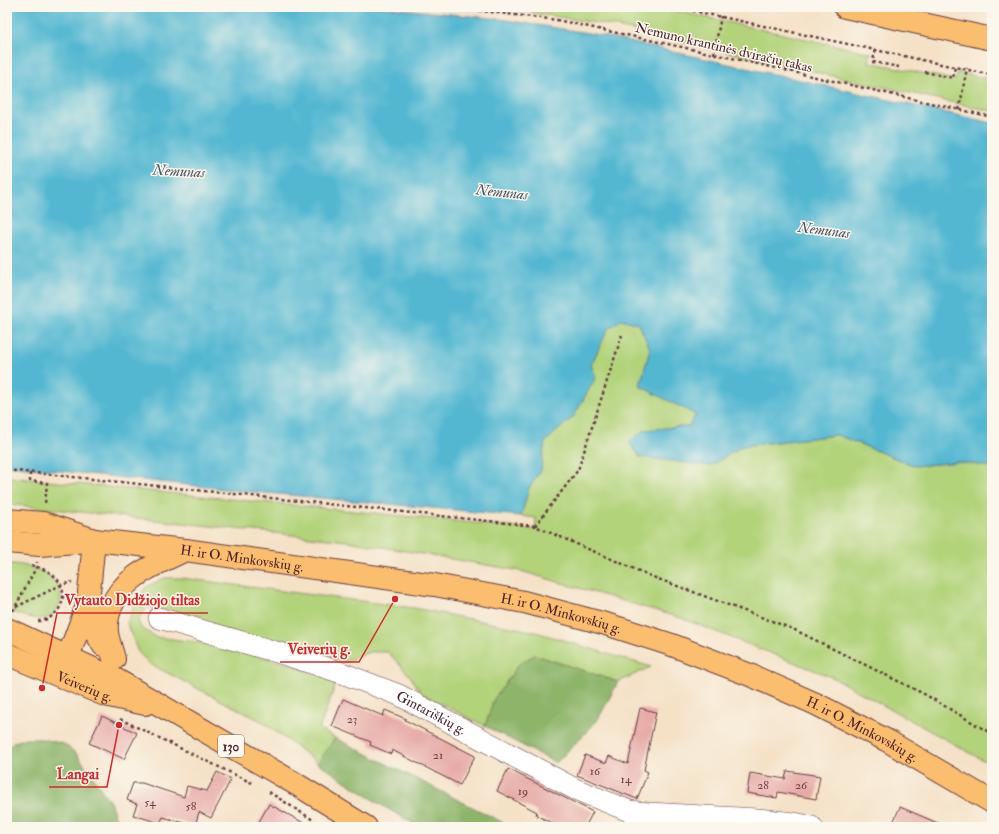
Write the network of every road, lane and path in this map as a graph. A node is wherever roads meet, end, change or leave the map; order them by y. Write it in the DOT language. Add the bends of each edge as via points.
graph roads {
  1 [pos="449,7"];
  2 [pos="675,7"];
  3 [pos="845,7"];
  4 [pos="884,11"];
  5 [pos="721,16"];
  6 [pos="992,39"];
  7 [pos="875,50"];
  8 [pos="714,54"];
  9 [pos="955,66"];
  10 [pos="899,67"];
  11 [pos="967,68"];
  12 [pos="925,72"];
  13 [pos="992,75"];
  14 [pos="959,110"];
  15 [pos="992,117"];
  16 [pos="622,335"];
  17 [pos="7,470"];
  18 [pos="30,473"];
  19 [pos="45,504"];
  20 [pos="7,520"];
  21 [pos="535,526"];
  22 [pos="94,540"];
  23 [pos="7,542"];
  24 [pos="185,550"];
  25 [pos="61,585"];
  26 [pos="88,603"];
  27 [pos="15,607"];
  28 [pos="158,618"];
  29 [pos="9,621"];
  30 [pos="32,621"];
  31 [pos="7,654"];
  32 [pos="68,656"];
  33 [pos="114,659"];
  34 [pos="105,695"];
  35 [pos="166,708"];
  36 [pos="114,716"];
  37 [pos="992,734"];
  38 [pos="259,786"];
  39 [pos="265,790"];
  40 [pos="992,802"];
  41 [pos="684,821"];
  42 [pos="324,827"];
  43 [pos="366,827"];
  44 [pos="812,827"];
  1 -- 8 [label="path, Nemuno krantinės dviračių takas" via="557,20"];
  2 -- 5 [label="path"];
  3 -- 4 [label="main road"];
  4 -- 6 [label="main road"];
  5 -- 7 [label="path"];
  5 -- 8 [label="path"];
  7 -- 9 [label="path"];
  7 -- 10 [label="path" via="873,62"];
  8 -- 14 [label="path, Nemuno krantinės dviračių takas"];
  9 -- 11 [label="path"];
  9 -- 12 [label="path" via="953,78"];
  11 -- 13 [label="path"];
  11 -- 14 [label="path"];
  14 -- 15 [label="path, Nemuno krantinės dviračių takas"];
  16 -- 21 [label="path" via="578,470"];
  17 -- 18 [label="path"];
  18 -- 19 [label="path" via="30,481 47,483"];
  18 -- 21 [label="path"];
  20 -- 22 [label="main road, H. ir O. Minkovskių g." via="43,523"];
  21 -- 37 [label="path" via="653,577 793,629 926,696"];
  22 -- 23 [label="main road, H. ir O. Minkovskių g." via="40,545"];
  22 -- 24 [label="main road, H. ir O. Minkovskių g."];
  22 -- 26 [label="main road"];
  24 -- 33 [label="main road" via="138,573 122,588 107,618 107,632"];
  24 -- 40 [label="main road, H. ir O. Minkovskių g." via="435,585 524,602 606,624 750,675 816,704 886,740"];
  25 -- 27 [label="path"];
  25 -- 27 [label="path" via="57,578 37,566"];
  25 -- 30 [label="path" via="64,589 62,604 54,615 44,621"];
  26 -- 32 [label="main road"];
  26 -- 33 [label="main road" via="96,633"];
  27 -- 29 [label="path"];
  28 -- 41 [label="street, Gintariškių g." via="342,673 399,695 575,789 629,811"];
  29 -- 32 [label="main road, Veiverių g. / 130"];
  31 -- 34 [label="main road, Veiverių g. / 130"];
  32 -- 34 [label="main road"];
  32 -- 35 [label="main road, Veiverių g. / 130"];
  33 -- 35 [label="main road"];
  34 -- 35 [label="main road, Veiverių g. / 130"];
  35 -- 43 [label="main road, Veiverių g. / 130"];
  36 -- 38 [label="path"];
  39 -- 42 [label="path"];
  41 -- 44 [label="street" via="757,819"];
}
